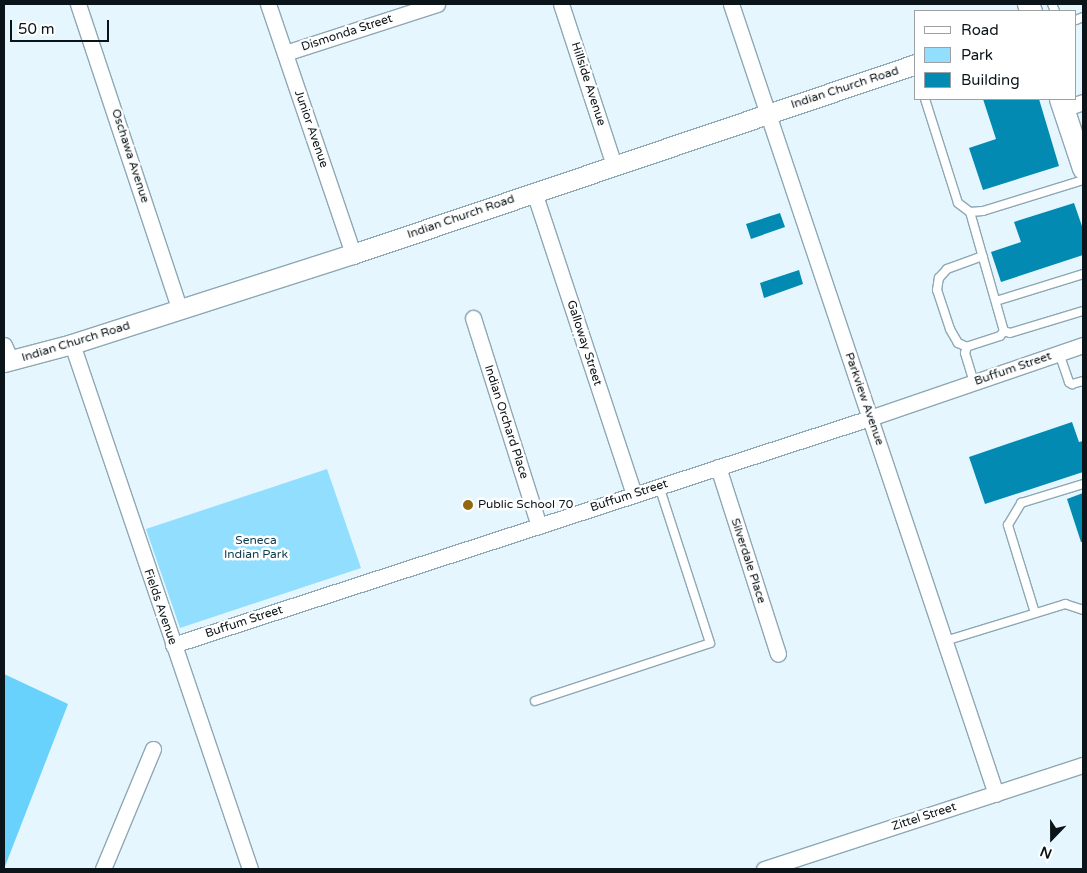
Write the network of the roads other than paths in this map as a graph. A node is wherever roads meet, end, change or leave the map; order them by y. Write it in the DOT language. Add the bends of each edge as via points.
graph roads {
  1 [pos="78,4"];
  2 [pos="268,4"];
  3 [pos="437,4"];
  4 [pos="561,4"];
  5 [pos="730,4"];
  6 [pos="286,53"];
  7 [pos="914,66"];
  8 [pos="925,100"];
  9 [pos="1083,102"];
  10 [pos="1062,104"];
  11 [pos="767,114"];
  12 [pos="614,164"];
  13 [pos="1083,168"];
  14 [pos="1083,180"];
  15 [pos="534,192"];
  16 [pos="970,212"];
  17 [pos="353,254"];
  18 [pos="983,256"];
  19 [pos="1083,274"];
  20 [pos="996,301"];
  21 [pos="180,310"];
  22 [pos="1083,311"];
  23 [pos="473,318"];
  24 [pos="1004,331"];
  25 [pos="72,344"];
  26 [pos="1083,345"];
  27 [pos="967,347"];
  28 [pos="1059,353"];
  29 [pos="6,356"];
  30 [pos="1083,381"];
  31 [pos="974,383"];
  32 [pos="870,418"];
  33 [pos="718,467"];
  34 [pos="1083,484"];
  35 [pos="659,486"];
  36 [pos="634,494"];
  37 [pos="540,526"];
  38 [pos="1083,610"];
  39 [pos="1035,613"];
  40 [pos="945,641"];
  41 [pos="173,645"];
  42 [pos="778,654"];
  43 [pos="535,701"];
  44 [pos="153,749"];
  45 [pos="1083,765"];
  46 [pos="996,794"];
  47 [pos="102,869"];
  48 [pos="250,869"];
  49 [pos="764,869"];
  1 -- 21 [label="street, Oschawa Avenue"];
  2 -- 6 [label="street, Junior Avenue"];
  3 -- 6 [label="street, Dismonda Street"];
  4 -- 12 [label="street, Hillside Avenue"];
  5 -- 11 [label="street, Parkview Avenue"];
  6 -- 17 [label="street, Junior Avenue"];
  7 -- 11 [label="street, Indian Church Road"];
  8 -- 16 [label="lane" via="958,202"];
  9 -- 10 [label="street"];
  10 -- 13 [label="main road"];
  11 -- 12 [label="street, Indian Church Road"];
  11 -- 32 [label="street, Parkview Avenue"];
  12 -- 15 [label="street, Indian Church Road"];
  14 -- 16 [label="lane" via="983,211"];
  15 -- 17 [label="street, Indian Church Road"];
  15 -- 36 [label="street, Galloway Street"];
  16 -- 18 [label="lane"];
  17 -- 21 [label="street, Indian Church Road"];
  18 -- 20 [label="lane"];
  18 -- 27 [label="lane" via="947,269 939,278 937,290 950,329 958,343"];
  19 -- 20 [label="lane"];
  20 -- 24 [label="lane"];
  21 -- 25 [label="street, Indian Church Road"];
  22 -- 24 [label="lane"];
  23 -- 37 [label="street, Indian Orchard Place"];
  24 -- 27 [label="lane" via="1000,336"];
  25 -- 29 [label="street, Indian Church Road"];
  25 -- 41 [label="street, Fields Avenue"];
  26 -- 28 [label="street, Buffum Street"];
  27 -- 31 [label="lane" via="965,354"];
  28 -- 30 [label="lane" via="1069,382"];
  28 -- 31 [label="street, Buffum Street"];
  31 -- 32 [label="street, Buffum Street"];
  32 -- 33 [label="street, Buffum Street"];
  32 -- 40 [label="street, Parkview Avenue"];
  33 -- 35 [label="street, Buffum Street"];
  33 -- 42 [label="street, Silverdale Place"];
  34 -- 39 [label="lane" via="1021,503 1008,525"];
  35 -- 36 [label="street, Buffum Street"];
  35 -- 43 [label="lane" via="710,643"];
  36 -- 37 [label="street, Buffum Street"];
  37 -- 41 [label="street, Buffum Street"];
  38 -- 39 [label="lane" via="1065,604"];
  39 -- 40 [label="lane"];
  40 -- 46 [label="street, Parkview Avenue"];
  41 -- 48 [label="street, Fields Avenue"];
  44 -- 47 [label="street"];
  45 -- 46 [label="street, Zittel Street"];
  46 -- 49 [label="street, Zittel Street"];
}
